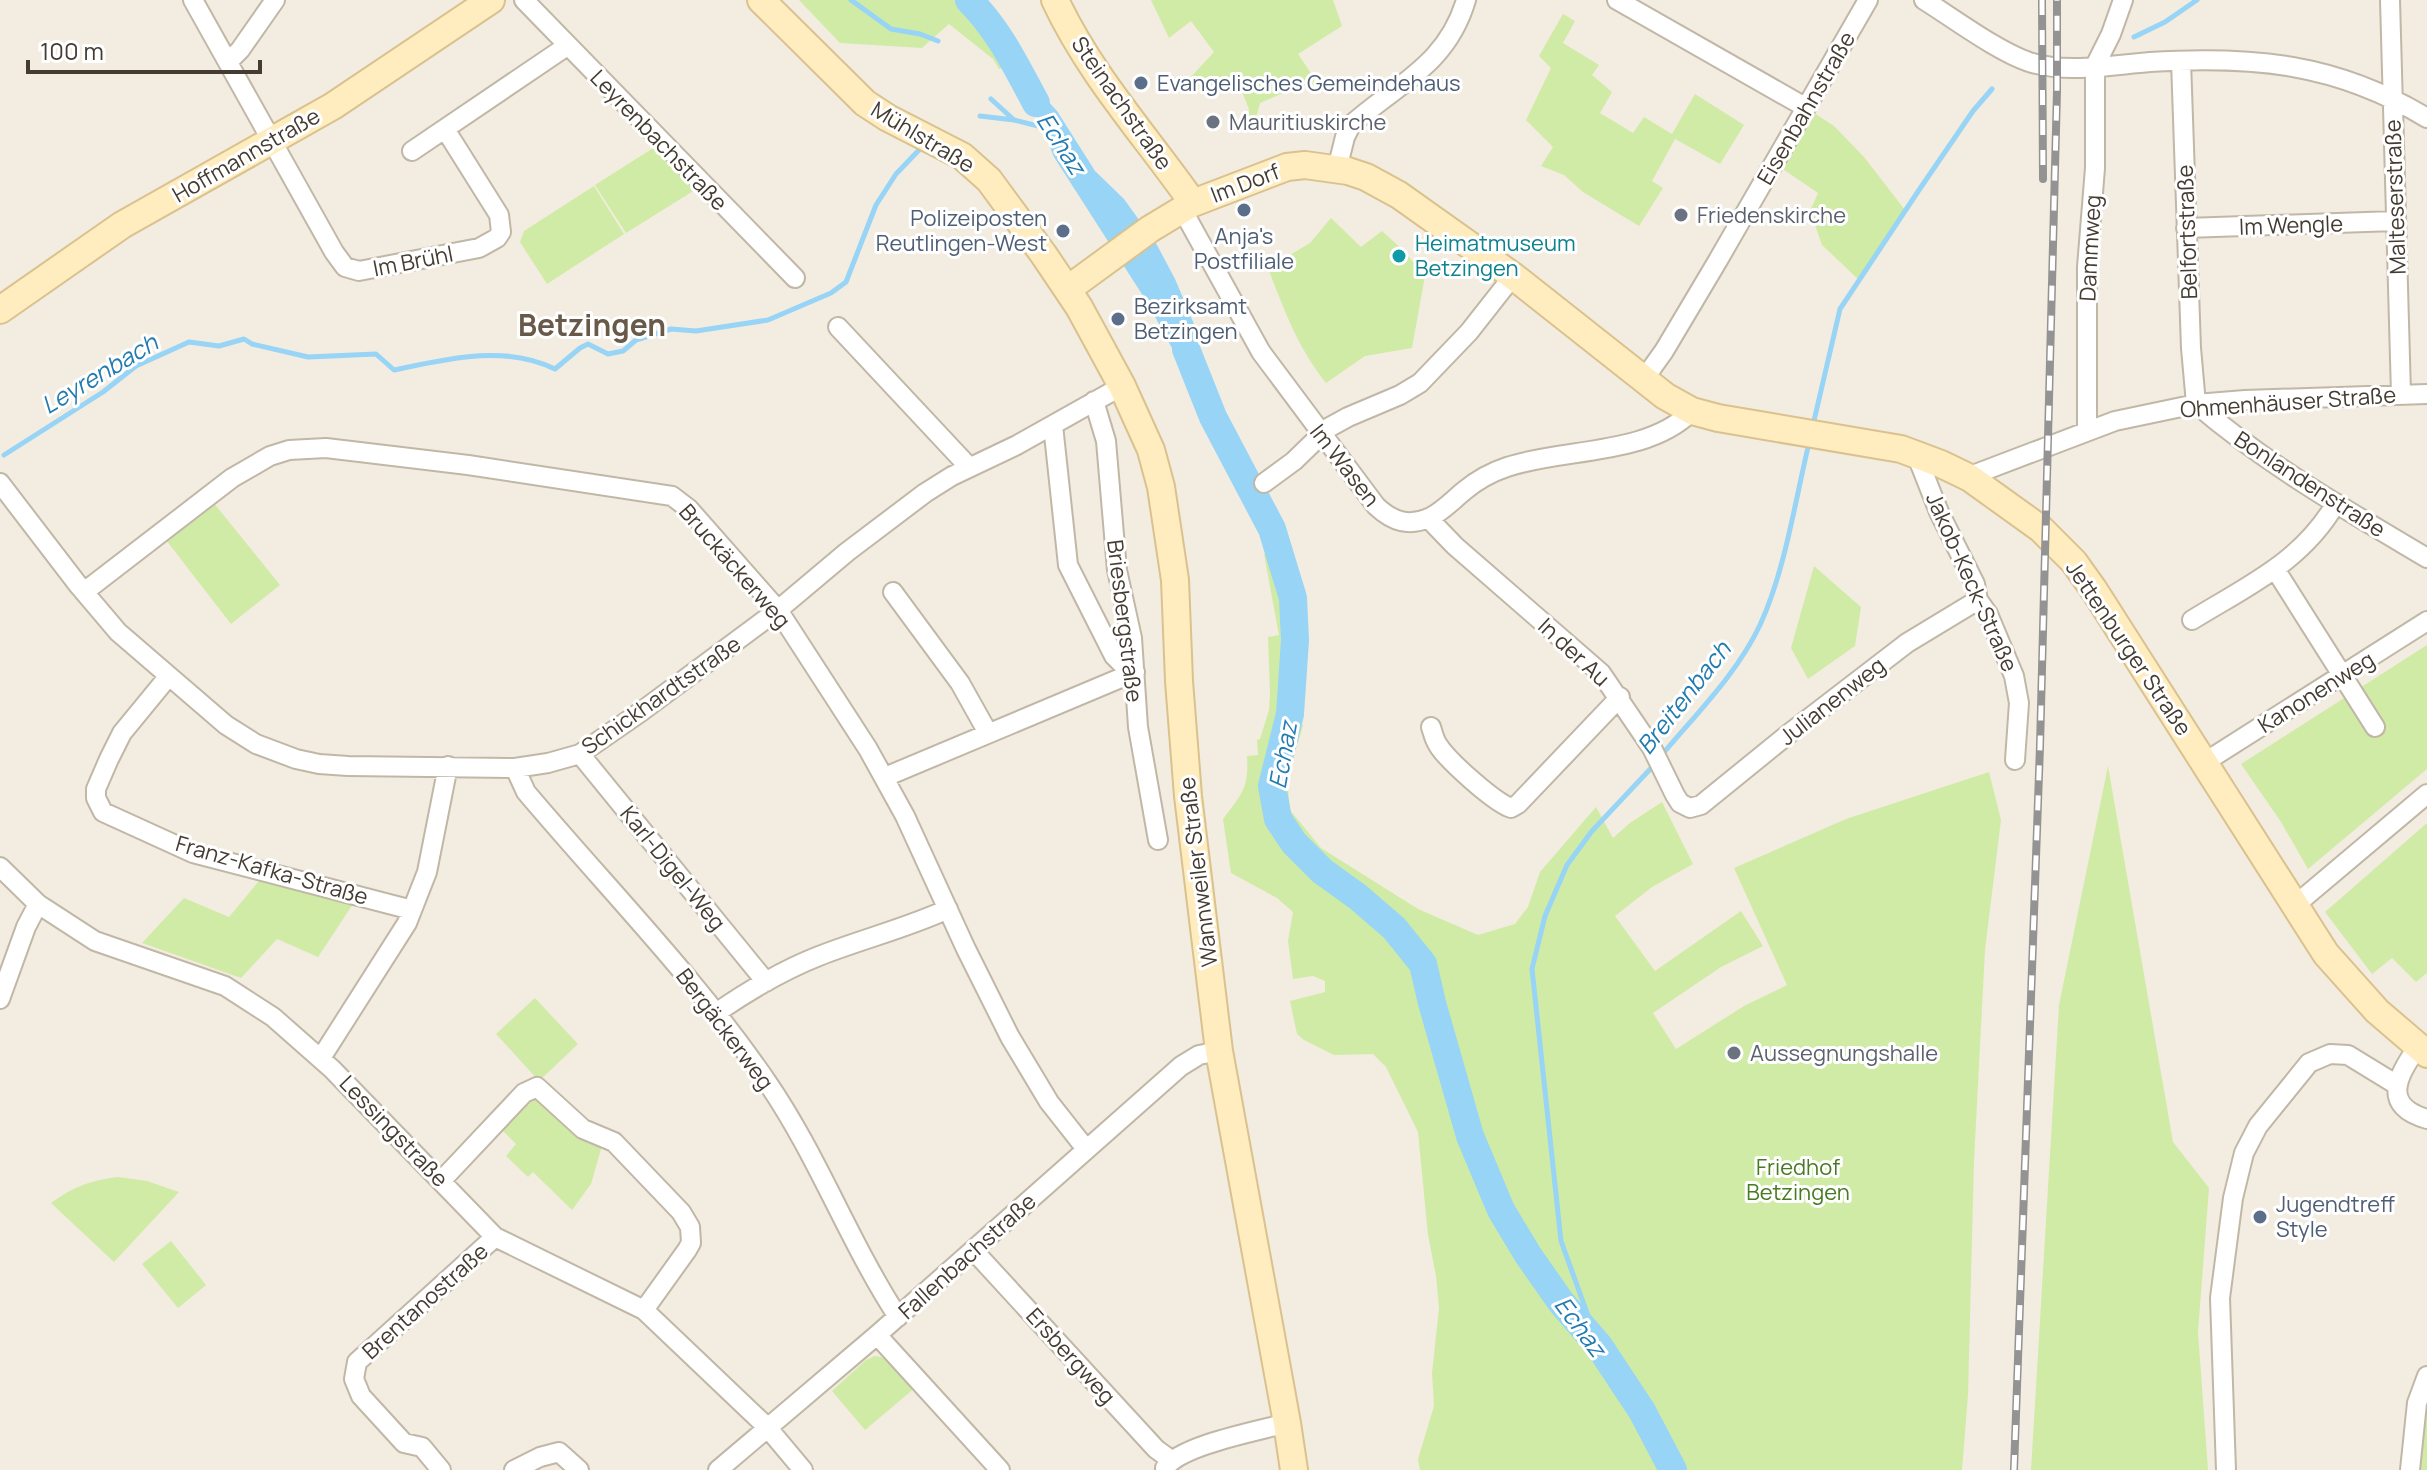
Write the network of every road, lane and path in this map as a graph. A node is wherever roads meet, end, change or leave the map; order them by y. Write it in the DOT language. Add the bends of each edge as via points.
graph roads {
  1 [pos="193,0"];
  2 [pos="275,0"];
  3 [pos="491,0"];
  4 [pos="524,0"];
  5 [pos="761,0"];
  6 [pos="1055,0"];
  7 [pos="1466,0"];
  8 [pos="1617,0"];
  9 [pos="1868,0"];
  10 [pos="1924,0"];
  11 [pos="2123,0"];
  12 [pos="2390,0"];
  13 [pos="567,46"];
  14 [pos="2181,61"];
  15 [pos="228,62"];
  16 [pos="2095,66"];
  17 [pos="2392,99"];
  18 [pos="1805,107"];
  19 [pos="2427,118"];
  20 [pos="445,129"];
  21 [pos="272,141"];
  22 [pos="412,151"];
  23 [pos="1337,169"];
  24 [pos="1188,206"];
  25 [pos="2395,221"];
  26 [pos="2186,228"];
  27 [pos="1513,276"];
  28 [pos="795,278"];
  29 [pos="1068,289"];
  30 [pos="0,310"];
  31 [pos="838,327"];
  32 [pos="1644,379"];
  33 [pos="1122,386"];
  34 [pos="2401,394"];
  35 [pos="2427,394"];
  36 [pos="1665,396"];
  37 [pos="1094,401"];
  38 [pos="2196,404"];
  39 [pos="1692,411"];
  40 [pos="1053,425"];
  41 [pos="2087,430"];
  42 [pos="1321,434"];
  43 [pos="1916,454"];
  44 [pos="969,467"];
  45 [pos="1970,478"];
  46 [pos="0,483"];
  47 [pos="1264,483"];
  48 [pos="2336,503"];
  49 [pos="1428,518"];
  50 [pos="2427,558"];
  51 [pos="2275,569"];
  52 [pos="84,592"];
  53 [pos="893,592"];
  54 [pos="1978,600"];
  55 [pos="778,610"];
  56 [pos="2192,620"];
  57 [pos="2427,621"];
  58 [pos="1135,672"];
  59 [pos="2343,675"];
  60 [pos="168,677"];
  61 [pos="1620,697"];
  62 [pos="1431,727"];
  63 [pos="2375,727"];
  64 [pos="988,733"];
  65 [pos="580,754"];
  66 [pos="2015,760"];
  67 [pos="2205,762"];
  68 [pos="448,766"];
  69 [pos="515,768"];
  70 [pos="885,777"];
  71 [pos="2427,794"];
  72 [pos="1690,808"];
  73 [pos="1158,840"];
  74 [pos="0,867"];
  75 [pos="38,904"];
  76 [pos="2294,906"];
  77 [pos="948,909"];
  78 [pos="412,910"];
  79 [pos="766,982"];
  80 [pos="0,999"];
  81 [pos="716,1013"];
  82 [pos="2423,1050"];
  83 [pos="1219,1051"];
  84 [pos="321,1058"];
  85 [pos="2397,1085"];
  86 [pos="2427,1119"];
  87 [pos="1086,1149"];
  88 [pos="442,1180"];
  89 [pos="495,1237"];
  90 [pos="974,1251"];
  91 [pos="644,1310"];
  92 [pos="898,1317"];
  93 [pos="877,1335"];
  94 [pos="2427,1376"];
  95 [pos="1287,1423"];
  96 [pos="767,1427"];
  97 [pos="1167,1465"];
  98 [pos="441,1470"];
  99 [pos="514,1470"];
  100 [pos="579,1470"];
  101 [pos="718,1470"];
  102 [pos="803,1470"];
  103 [pos="1000,1470"];
  104 [pos="1294,1470"];
  105 [pos="2226,1470"];
  106 [pos="2410,1470"];
  1 -- 15 [label="street"];
  2 -- 15 [label="street"];
  3 -- 21 [label="street, Hoffmannstraße"];
  4 -- 13 [label="street, Leyrenbachstraße"];
  5 -- 29 [label="street, Mühlstraße" via="865,103 980,171"];
  6 -- 24 [label="street, Steinachstraße" via="1072,35"];
  7 -- 23 [label="street" via="1453,34 1429,63 1351,125"];
  8 -- 18 [label="street"];
  9 -- 18 [label="street, Eisenbahnstraße"];
  10 -- 16 [label="street" via="2029,62"];
  11 -- 16 [label="street"];
  12 -- 17 [label="street, Malteserstraße"];
  13 -- 20 [label="street"];
  13 -- 28 [label="street, Leyrenbachstraße"];
  14 -- 16 [label="street"];
  14 -- 17 [label="street" via="2303,67"];
  14 -- 26 [label="street, Belfortstraße"];
  15 -- 21 [label="street"];
  16 -- 41 [label="street, Dammweg"];
  17 -- 19 [label="street"];
  17 -- 25 [label="street, Malteserstraße"];
  18 -- 32 [label="street, Eisenbahnstraße"];
  20 -- 21 [label="street, Im Brühl" via="495,206 501,232 479,248 359,271 339,260"];
  20 -- 22 [label="street"];
  21 -- 30 [label="street, Hoffmannstraße" via="122,225"];
  23 -- 24 [label="street, Im Dorf" via="1287,167"];
  23 -- 27 [label="street, Im Dorf" via="1399,195"];
  24 -- 29 [label="street, Im Dorf"];
  24 -- 42 [label="street, Im Wasen" via="1201,245 1261,352"];
  25 -- 26 [label="street, Im Wengle"];
  25 -- 34 [label="street, Malteserstraße"];
  26 -- 38 [label="street, Belfortstraße"];
  27 -- 32 [label="street, Im Dorf"];
  27 -- 42 [label="street" via="1420,383"];
  29 -- 33 [label="street, Wannweiler Straße"];
  31 -- 44 [label="street"];
  32 -- 36 [label="street, Im Dorf"];
  33 -- 37 [label="street, Schickhardtstraße"];
  33 -- 83 [label="street, Wannweiler Straße" via="1151,450 1164,500 1176,595 1187,784"];
  34 -- 35 [label="street, Ohmenhäuser Straße"];
  34 -- 38 [label="street, Ohmenhäuser Straße"];
  36 -- 39 [label="street, Jettenburger Straße"];
  37 -- 40 [label="street, Schickhardtstraße"];
  37 -- 58 [label="street, Briesbergstraße" via="1106,441 1117,570"];
  38 -- 41 [label="street, Ohmenhäuser Straße"];
  38 -- 48 [label="street, Bonlandenstraße" via="2230,433"];
  39 -- 43 [label="street, Jettenburger Straße"];
  39 -- 49 [label="street" via="1677,424 1645,437 1500,470"];
  40 -- 44 [label="street, Schickhardtstraße"];
  40 -- 58 [label="street" via="1068,565 1114,656"];
  41 -- 45 [label="street, Ohmenhäuser Straße"];
  42 -- 47 [label="street"];
  42 -- 49 [label="street, Im Wasen" via="1386,516 1409,523"];
  43 -- 45 [label="street, Jettenburger Straße"];
  43 -- 54 [label="street, Jakob-Keck-Straße"];
  44 -- 55 [label="street, Schickhardtstraße" via="925,493"];
  45 -- 67 [label="street, Jettenburger Straße" via="2026,517 2074,562"];
  46 -- 52 [label="street, Schickhardtstraße"];
  48 -- 50 [label="street, Bonlandenstraße"];
  48 -- 51 [label="street" via="2322,527"];
  49 -- 61 [label="street, In der Au" via="1601,673"];
  51 -- 56 [label="street"];
  51 -- 59 [label="street"];
  52 -- 55 [label="street, Bruckäckerweg" via="232,478 270,456 326,448 672,496"];
  52 -- 60 [label="street, Schickhardtstraße"];
  53 -- 64 [label="street" via="960,683"];
  54 -- 66 [label="street, Jakob-Keck-Straße" via="1997,632 2017,687"];
  54 -- 72 [label="street, Julianenweg" via="1907,643 1701,805"];
  55 -- 65 [label="street, Schickhardtstraße"];
  55 -- 70 [label="street, Bruckäckerweg"];
  57 -- 59 [label="street, Kanonenweg"];
  58 -- 64 [label="street"];
  58 -- 73 [label="street, Briesbergstraße" via="1138,727"];
  59 -- 63 [label="street"];
  59 -- 67 [label="street, Kanonenweg"];
  60 -- 68 [label="street, Schickhardtstraße" via="226,725 296,759 348,766"];
  60 -- 78 [label="street, Franz-Kafka-Straße" via="122,733 109,759 96,789 103,812 193,853"];
  61 -- 62 [label="street" via="1511,808 1444,754"];
  61 -- 72 [label="street, In der Au" via="1680,803"];
  64 -- 70 [label="street"];
  65 -- 69 [label="street, Schickhardtstraße"];
  65 -- 79 [label="street, Karl-Digel-Weg"];
  67 -- 76 [label="street, Jettenburger Straße"];
  68 -- 69 [label="street, Schickhardtstraße"];
  68 -- 78 [label="street" via="427,872"];
  69 -- 81 [label="street, Bergäckerweg" via="526,792"];
  70 -- 77 [label="street, Bruckäckerweg"];
  71 -- 76 [label="street"];
  74 -- 75 [label="street, Lessingstraße"];
  75 -- 80 [label="street"];
  75 -- 84 [label="street, Lessingstraße" via="95,941 225,986"];
  76 -- 82 [label="street, Jettenburger Straße" via="2341,973"];
  77 -- 79 [label="street" via="820,955"];
  77 -- 87 [label="street, Bruckäckerweg" via="1034,1079"];
  78 -- 84 [label="street"];
  79 -- 81 [label="street"];
  81 -- 92 [label="street, Bergäckerweg" via="787,1113"];
  82 -- 85 [label="street" via="2400,1074"];
  83 -- 87 [label="street, Fallenbachstraße" via="1186,1062"];
  83 -- 95 [label="street, Wannweiler Straße"];
  84 -- 88 [label="street, Lessingstraße"];
  85 -- 86 [label="street" via="2407,1110"];
  85 -- 105 [label="street" via="2348,1055 2330,1054 2309,1063 2258,1126 2244,1153 2220,1298"];
  87 -- 90 [label="street, Fallenbachstraße"];
  88 -- 89 [label="street, Lessingstraße"];
  88 -- 91 [label="street" via="524,1093 537,1087 583,1129 614,1142 690,1227 691,1243"];
  89 -- 91 [label="street, Lessingstraße"];
  89 -- 98 [label="street, Brentanostraße" via="357,1362 354,1379 361,1396 404,1443 422,1447"];
  90 -- 92 [label="street, Fallenbachstraße"];
  90 -- 97 [label="street, Ersbergweg"];
  91 -- 96 [label="street, Lessingstraße"];
  92 -- 93 [label="street, Fallenbachstraße"];
  93 -- 96 [label="street, Fallenbachstraße"];
  93 -- 103 [label="street"];
  94 -- 106 [label="street" via="2417,1403"];
  95 -- 97 [label="street, Ersbergweg" via="1190,1450"];
  95 -- 104 [label="street, Wannweiler Straße"];
  96 -- 101 [label="street, Fallenbachstraße"];
  96 -- 102 [label="street, Lessingstraße"];
  99 -- 100 [label="street" via="559,1452"];
}
